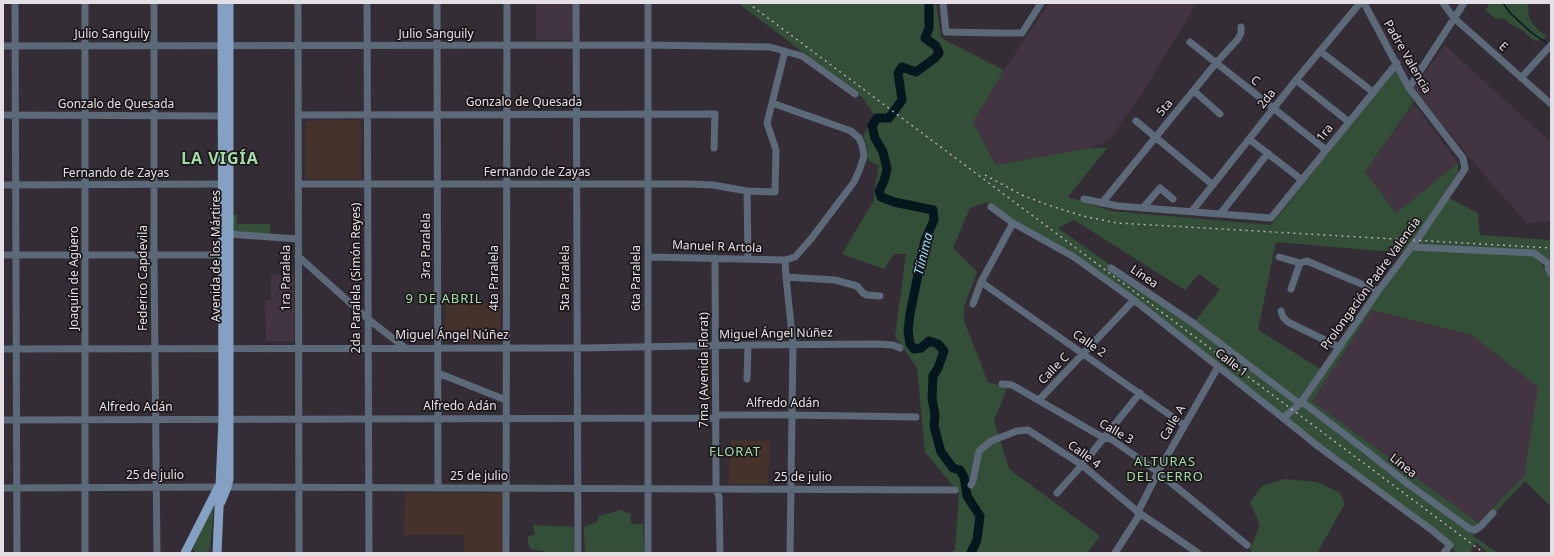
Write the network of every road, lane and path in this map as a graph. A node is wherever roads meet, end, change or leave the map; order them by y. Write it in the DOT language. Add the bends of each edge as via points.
graph roads {
  1 [pos="15,3"];
  2 [pos="85,3"];
  3 [pos="154,3"];
  4 [pos="222,3"];
  5 [pos="229,3"];
  6 [pos="298,3"];
  7 [pos="367,3"];
  8 [pos="438,3"];
  9 [pos="506,3"];
  10 [pos="576,3"];
  11 [pos="648,3"];
  12 [pos="943,3"];
  13 [pos="1041,3"];
  14 [pos="1360,3"];
  15 [pos="1364,3"];
  16 [pos="1443,3"];
  17 [pos="1464,3"];
  18 [pos="1454,18"];
  19 [pos="1241,27"];
  20 [pos="1190,42"];
  21 [pos="576,45"];
  22 [pos="648,45"];
  23 [pos="1551,45"];
  24 [pos="3,46"];
  25 [pos="15,46"];
  26 [pos="85,46"];
  27 [pos="154,46"];
  28 [pos="225,46"];
  29 [pos="298,46"];
  30 [pos="367,46"];
  31 [pos="437,46"];
  32 [pos="506,46"];
  33 [pos="785,51"];
  34 [pos="1320,51"];
  35 [pos="1216,63"];
  36 [pos="1397,63"];
  37 [pos="1402,73"];
  38 [pos="1417,76"];
  39 [pos="1521,78"];
  40 [pos="1296,80"];
  41 [pos="1409,88"];
  42 [pos="1194,91"];
  43 [pos="1373,92"];
  44 [pos="855,94"];
  45 [pos="772,103"];
  46 [pos="1551,104"];
  47 [pos="1273,109"];
  48 [pos="506,114"];
  49 [pos="577,114"];
  50 [pos="648,114"];
  51 [pos="1220,114"];
  52 [pos="3,115"];
  53 [pos="16,115"];
  54 [pos="298,115"];
  55 [pos="367,115"];
  56 [pos="437,115"];
  57 [pos="85,116"];
  58 [pos="155,116"];
  59 [pos="225,116"];
  60 [pos="1136,121"];
  61 [pos="1349,122"];
  62 [pos="1155,137"];
  63 [pos="1250,139"];
  64 [pos="714,148"];
  65 [pos="1326,150"];
  66 [pos="1268,153"];
  67 [pos="1462,158"];
  68 [pos="1302,180"];
  69 [pos="437,183"];
  70 [pos="225,184"];
  71 [pos="298,184"];
  72 [pos="368,184"];
  73 [pos="506,184"];
  74 [pos="577,184"];
  75 [pos="648,184"];
  76 [pos="15,185"];
  77 [pos="85,185"];
  78 [pos="155,185"];
  79 [pos="1213,185"];
  80 [pos="3,186"];
  81 [pos="747,191"];
  82 [pos="1173,199"];
  83 [pos="1084,200"];
  84 [pos="1102,203"];
  85 [pos="991,208"];
  86 [pos="1143,208"];
  87 [pos="1192,211"];
  88 [pos="1221,213"];
  89 [pos="1013,223"];
  90 [pos="228,234"];
  91 [pos="298,239"];
  92 [pos="1411,247"];
  93 [pos="3,255"];
  94 [pos="15,255"];
  95 [pos="86,255"];
  96 [pos="154,255"];
  97 [pos="225,255"];
  98 [pos="298,256"];
  99 [pos="648,257"];
  100 [pos="1279,257"];
  101 [pos="716,258"];
  102 [pos="748,259"];
  103 [pos="785,260"];
  104 [pos="1300,263"];
  105 [pos="1551,265"];
  106 [pos="1111,268"];
  107 [pos="1551,274"];
  108 [pos="786,277"];
  109 [pos="981,282"];
  110 [pos="1291,289"];
  111 [pos="1378,291"];
  112 [pos="880,296"];
  113 [pos="1134,300"];
  114 [pos="974,304"];
  115 [pos="1281,311"];
  116 [pos="368,320"];
  117 [pos="793,344"];
  118 [pos="748,345"];
  119 [pos="715,346"];
  120 [pos="1339,346"];
  121 [pos="368,347"];
  122 [pos="404,347"];
  123 [pos="506,347"];
  124 [pos="648,347"];
  125 [pos="156,348"];
  126 [pos="226,348"];
  127 [pos="298,348"];
  128 [pos="438,348"];
  129 [pos="577,348"];
  130 [pos="900,348"];
  131 [pos="3,349"];
  132 [pos="16,349"];
  133 [pos="86,349"];
  134 [pos="1084,353"];
  135 [pos="1218,367"];
  136 [pos="438,373"];
  137 [pos="747,379"];
  138 [pos="1002,384"];
  139 [pos="1140,393"];
  140 [pos="506,400"];
  141 [pos="1039,400"];
  142 [pos="1300,402"];
  143 [pos="792,414"];
  144 [pos="916,417"];
  145 [pos="438,418"];
  146 [pos="506,418"];
  147 [pos="577,418"];
  148 [pos="648,418"];
  149 [pos="716,418"];
  150 [pos="1283,418"];
  151 [pos="86,419"];
  152 [pos="156,419"];
  153 [pos="226,419"];
  154 [pos="299,419"];
  155 [pos="368,419"];
  156 [pos="3,420"];
  157 [pos="16,420"];
  158 [pos="1184,425"];
  159 [pos="1104,438"];
  160 [pos="1082,465"];
  161 [pos="1158,472"];
  162 [pos="971,485"];
  163 [pos="157,487"];
  164 [pos="223,487"];
  165 [pos="299,487"];
  166 [pos="3,488"];
  167 [pos="16,488"];
  168 [pos="86,488"];
  169 [pos="368,488"];
  170 [pos="438,488"];
  171 [pos="505,488"];
  172 [pos="578,488"];
  173 [pos="648,489"];
  174 [pos="716,489"];
  175 [pos="791,489"];
  176 [pos="955,490"];
  177 [pos="1057,493"];
  178 [pos="1138,512"];
  179 [pos="1493,514"];
  180 [pos="1247,545"];
  181 [pos="1119,552"];
  182 [pos="17,553"];
  183 [pos="85,553"];
  184 [pos="157,553"];
  185 [pos="185,553"];
  186 [pos="217,553"];
  187 [pos="299,553"];
  188 [pos="370,553"];
  189 [pos="506,553"];
  190 [pos="578,553"];
  191 [pos="648,553"];
  192 [pos="720,553"];
  193 [pos="790,553"];
  194 [pos="1198,553"];
  195 [pos="1444,553"];
  1 -- 25 [label="street"];
  2 -- 26 [label="street, Joaquín de Agüero"];
  3 -- 27 [label="street, Federico Capdevila"];
  4 -- 28 [label="main road, Avenida de los Mártires"];
  5 -- 28 [label="main road, Avenida de los Mártires"];
  6 -- 29 [label="street, 1ra Paralela"];
  7 -- 30 [label="street, 2da Paralela (Simón Reyes)"];
  8 -- 31 [label="street, 3ra Paralela"];
  9 -- 32 [label="street, 4ta Paralela"];
  10 -- 21 [label="street, 5ta Paralela"];
  11 -- 22 [label="street, 6ta Paralela"];
  12 -- 13 [label="street" via="946,32 996,33 1022,32"];
  14 -- 34 [label="street, 2da"];
  15 -- 36 [label="street, Padre Valencia"];
  16 -- 18 [label="street, E"];
  17 -- 18 [label="street"];
  18 -- 38 [label="street"];
  18 -- 39 [label="street, E"];
  19 -- 35 [label="street, 5ta" via="1241,35"];
  20 -- 35 [label="street, C"];
  21 -- 22 [label="street, Julio Sanguily"];
  21 -- 32 [label="street, Julio Sanguily"];
  21 -- 49 [label="street, 5ta Paralela"];
  22 -- 33 [label="street, Julio Sanguily" via="770,47"];
  22 -- 50 [label="street, 6ta Paralela"];
  23 -- 39 [label="street"];
  24 -- 25 [label="street, Julio Sanguily"];
  25 -- 26 [label="street, Julio Sanguily"];
  25 -- 53 [label="street"];
  26 -- 27 [label="street, Julio Sanguily"];
  26 -- 57 [label="street, Joaquín de Agüero"];
  27 -- 28 [label="street, Julio Sanguily"];
  27 -- 58 [label="street, Federico Capdevila"];
  28 -- 29 [label="street, Julio Sanguily"];
  28 -- 59 [label="main road, Avenida de los Mártires"];
  29 -- 30 [label="street, Julio Sanguily"];
  29 -- 54 [label="street, 1ra Paralela"];
  30 -- 31 [label="street, Julio Sanguily"];
  30 -- 55 [label="street, 2da Paralela (Simón Reyes)"];
  31 -- 32 [label="street, Julio Sanguily"];
  31 -- 56 [label="street, 3ra Paralela"];
  32 -- 48 [label="street, 4ta Paralela"];
  33 -- 44 [label="street, Julio Sanguily" via="802,56"];
  33 -- 45 [label="street"];
  34 -- 40 [label="street, 2da"];
  34 -- 43 [label="street"];
  35 -- 42 [label="street, 5ta"];
  35 -- 47 [label="street, C"];
  36 -- 37 [label="street, Padre Valencia"];
  36 -- 43 [label="street, 1ra"];
  37 -- 38 [label="street" via="1409,78"];
  37 -- 41 [label="street, Padre Valencia"];
  38 -- 41 [label="street"];
  39 -- 46 [label="street, E"];
  40 -- 47 [label="street, 2da"];
  40 -- 61 [label="street"];
  41 -- 67 [label="street, Padre Valencia"];
  42 -- 51 [label="street"];
  42 -- 62 [label="street, 5ta"];
  43 -- 61 [label="street, 1ra"];
  45 -- 81 [label="street, Fernando de Zayas" via="767,123 776,150 775,192"];
  45 -- 103 [label="street" via="851,131 859,138 864,156 854,182 811,239 795,257"];
  47 -- 63 [label="street, 2da"];
  47 -- 65 [label="street, C"];
  48 -- 49 [label="street, Gonzalo de Quesada"];
  48 -- 56 [label="street, Gonzalo de Quesada"];
  48 -- 73 [label="street, 4ta Paralela"];
  49 -- 50 [label="street, Gonzalo de Quesada"];
  49 -- 74 [label="street, 5ta Paralela"];
  50 -- 64 [label="street, Gonzalo de Quesada" via="715,114"];
  50 -- 75 [label="street, 6ta Paralela"];
  52 -- 53 [label="street, Gonzalo de Quesada"];
  53 -- 57 [label="street, Gonzalo de Quesada"];
  53 -- 76 [label="street"];
  54 -- 55 [label="street, Gonzalo de Quesada"];
  54 -- 71 [label="street, 1ra Paralela"];
  55 -- 56 [label="street, Gonzalo de Quesada"];
  55 -- 72 [label="street, 2da Paralela (Simón Reyes)"];
  56 -- 69 [label="street, 3ra Paralela"];
  57 -- 58 [label="street, Gonzalo de Quesada"];
  57 -- 77 [label="street, Joaquín de Agüero"];
  58 -- 59 [label="street, Gonzalo de Quesada"];
  58 -- 78 [label="street, Federico Capdevila"];
  59 -- 70 [label="main road, Avenida de los Mártires"];
  60 -- 62 [label="street"];
  61 -- 65 [label="street, 1ra"];
  62 -- 79 [label="street"];
  62 -- 84 [label="street, 5ta"];
  63 -- 66 [label="street"];
  63 -- 79 [label="street, 2da"];
  65 -- 68 [label="street, 1ra"];
  66 -- 68 [label="street"];
  66 -- 88 [label="street"];
  67 -- 92 [label="street, Prolongación Padre Valencia" via="1465,169"];
  68 -- 88 [label="street, 1ra" via="1271,218"];
  69 -- 72 [label="street, Fernando de Zayas"];
  69 -- 73 [label="street, Fernando de Zayas"];
  69 -- 128 [label="street, 3ra Paralela"];
  70 -- 78 [label="street, Fernando de Zayas"];
  70 -- 90 [label="main road, Avenida de los Mártires"];
  70 -- 97 [label="main road, Avenida de los Mártires"];
  71 -- 72 [label="street, Fernando de Zayas"];
  71 -- 91 [label="street, 1ra Paralela"];
  72 -- 116 [label="street, 2da Paralela (Simón Reyes)"];
  73 -- 74 [label="street, Fernando de Zayas"];
  73 -- 123 [label="street, 4ta Paralela"];
  74 -- 75 [label="street, Fernando de Zayas"];
  74 -- 129 [label="street, 5ta Paralela"];
  75 -- 81 [label="street, Fernando de Zayas" via="712,185"];
  75 -- 99 [label="street, 6ta Paralela"];
  76 -- 77 [label="street, Fernando de Zayas"];
  76 -- 80 [label="street, Fernando de Zayas"];
  76 -- 94 [label="street"];
  77 -- 78 [label="street, Fernando de Zayas"];
  77 -- 95 [label="street, Joaquín de Agüero"];
  78 -- 96 [label="street, Federico Capdevila"];
  79 -- 87 [label="street, 2da"];
  81 -- 102 [label="street"];
  82 -- 86 [label="street" via="1160,188"];
  83 -- 84 [label="street"];
  84 -- 86 [label="street"];
  85 -- 89 [label="street, Calle 1"];
  86 -- 87 [label="street"];
  87 -- 88 [label="street"];
  89 -- 109 [label="street"];
  89 -- 113 [label="street, Calle 1" via="1074,257"];
  90 -- 91 [label="street"];
  90 -- 97 [label="main road, Avenida de los Mártires"];
  91 -- 98 [label="street, 1ra Paralela"];
  92 -- 105 [label="street" via="1534,253"];
  92 -- 111 [label="street, Prolongación Padre Valencia"];
  93 -- 94 [label="street"];
  94 -- 95 [label="street"];
  94 -- 132 [label="street"];
  95 -- 96 [label="street"];
  95 -- 133 [label="street, Joaquín de Agüero"];
  96 -- 97 [label="street"];
  96 -- 125 [label="street, Federico Capdevila"];
  97 -- 126 [label="main road, Avenida de los Mártires"];
  98 -- 116 [label="street"];
  98 -- 127 [label="street, 1ra Paralela"];
  99 -- 101 [label="street, Manuel R Artola"];
  99 -- 124 [label="street, 6ta Paralela"];
  100 -- 104 [label="street"];
  101 -- 102 [label="street, Manuel R Artola"];
  101 -- 119 [label="street, 7ma (Avenida Florat)"];
  102 -- 103 [label="street, Manuel R Artola"];
  103 -- 108 [label="street"];
  104 -- 110 [label="street"];
  104 -- 111 [label="street" via="1307,261"];
  105 -- 107 [label="street" via="1548,268"];
  106 -- 142 [label="street, Línea"];
  108 -- 112 [label="street" via="835,280 857,286 863,293"];
  108 -- 117 [label="street"];
  109 -- 114 [label="street"];
  109 -- 134 [label="street, Calle 2"];
  111 -- 120 [label="street, Prolongación Padre Valencia"];
  113 -- 134 [label="street, Calle C"];
  113 -- 135 [label="street, Calle 1"];
  115 -- 120 [label="street" via="1288,322"];
  116 -- 121 [label="street, 2da Paralela (Simón Reyes)"];
  116 -- 122 [label="street"];
  117 -- 118 [label="street, Miguel Ángel Núñez"];
  117 -- 130 [label="street, Miguel Ángel Núñez" via="886,344"];
  117 -- 143 [label="street"];
  118 -- 119 [label="street, Miguel Ángel Núñez"];
  118 -- 137 [label="street"];
  119 -- 124 [label="street, Miguel Ángel Núñez"];
  119 -- 149 [label="street, 7ma (Avenida Florat)"];
  120 -- 142 [label="street, Prolongación Padre Valencia"];
  121 -- 122 [label="street, Miguel Ángel Núñez"];
  121 -- 127 [label="street, Miguel Ángel Núñez"];
  121 -- 155 [label="street, 2da Paralela (Simón Reyes)"];
  122 -- 128 [label="street, Miguel Ángel Núñez"];
  123 -- 128 [label="street, Miguel Ángel Núñez"];
  123 -- 129 [label="street, Miguel Ángel Núñez"];
  123 -- 140 [label="street, 4ta Paralela"];
  124 -- 129 [label="street, Miguel Ángel Núñez"];
  124 -- 148 [label="street, 6ta Paralela"];
  125 -- 126 [label="street, Miguel Ángel Núñez"];
  125 -- 133 [label="street, Miguel Ángel Núñez"];
  125 -- 152 [label="street, Federico Capdevila"];
  126 -- 127 [label="street, Miguel Ángel Núñez"];
  126 -- 153 [label="main road, Avenida de los Mártires"];
  127 -- 154 [label="street, 1ra Paralela"];
  128 -- 136 [label="street, 3ra Paralela"];
  129 -- 147 [label="street, 5ta Paralela"];
  131 -- 132 [label="street, Miguel Ángel Núñez"];
  132 -- 133 [label="street, Miguel Ángel Núñez"];
  132 -- 157 [label="street"];
  133 -- 151 [label="street, Joaquín de Agüero"];
  134 -- 139 [label="street, Calle 2"];
  134 -- 141 [label="street, Calle C"];
  135 -- 150 [label="street, Calle 1"];
  135 -- 158 [label="street, Calle A"];
  136 -- 140 [label="street"];
  136 -- 145 [label="street, 3ra Paralela"];
  138 -- 141 [label="street, Calle 3" via="1012,385"];
  139 -- 158 [label="street, Calle 2"];
  139 -- 159 [label="street"];
  140 -- 146 [label="street, 4ta Paralela"];
  141 -- 159 [label="street, Calle 3"];
  142 -- 150 [label="street, Prolongación Padre Valencia"];
  142 -- 179 [label="street, Línea" via="1470,529 1475,530"];
  143 -- 144 [label="street, Alfredo Adán"];
  143 -- 149 [label="street, Alfredo Adán" via="719,415"];
  143 -- 175 [label="street"];
  145 -- 146 [label="street, Alfredo Adán"];
  145 -- 155 [label="street, Alfredo Adán"];
  145 -- 170 [label="street, 3ra Paralela"];
  146 -- 147 [label="street, Alfredo Adán"];
  146 -- 171 [label="street, 4ta Paralela"];
  147 -- 148 [label="street, Alfredo Adán"];
  147 -- 172 [label="street, 5ta Paralela"];
  148 -- 149 [label="street, Alfredo Adán"];
  148 -- 173 [label="street, 6ta Paralela"];
  149 -- 174 [label="street, 7ma (Avenida Florat)"];
  150 -- 195 [label="street, Calle 1" via="1319,448 1450,545"];
  151 -- 152 [label="street, Alfredo Adán"];
  151 -- 157 [label="street, Alfredo Adán"];
  151 -- 168 [label="street, Joaquín de Agüero"];
  152 -- 153 [label="street, Alfredo Adán"];
  152 -- 163 [label="street, Federico Capdevila"];
  153 -- 154 [label="street, Alfredo Adán"];
  153 -- 164 [label="main road, Avenida de los Mártires"];
  154 -- 155 [label="street, Alfredo Adán"];
  154 -- 165 [label="street, 1ra Paralela"];
  155 -- 169 [label="street, 2da Paralela (Simón Reyes)"];
  156 -- 157 [label="street, Alfredo Adán"];
  157 -- 167 [label="street"];
  158 -- 161 [label="street, Calle A"];
  159 -- 160 [label="street"];
  159 -- 161 [label="street, Calle 3" via="1111,439"];
  160 -- 162 [label="street, Calle 4" via="1028,430 1016,431 991,441 979,451"];
  160 -- 177 [label="street"];
  160 -- 178 [label="street, Calle 4"];
  161 -- 178 [label="street, Calle A"];
  161 -- 180 [label="street, Calle 3"];
  163 -- 164 [label="street, 25 de julio"];
  163 -- 168 [label="street, 25 de julio"];
  163 -- 184 [label="street, Federico Capdevila"];
  164 -- 165 [label="street, 25 de julio"];
  164 -- 185 [label="main road, Avenida de los Mártires"];
  164 -- 186 [label="main road, Avenida de los Mártires" via="219,508"];
  165 -- 169 [label="street, 25 de julio"];
  165 -- 187 [label="street, 1ra Paralela"];
  166 -- 167 [label="street, 25 de julio"];
  167 -- 168 [label="street, 25 de julio"];
  167 -- 182 [label="street"];
  168 -- 183 [label="street, Joaquín de Agüero"];
  169 -- 170 [label="street, 25 de julio"];
  169 -- 188 [label="street, 2da Paralela (Simón Reyes)"];
  170 -- 171 [label="street, 25 de julio"];
  171 -- 172 [label="street, 25 de julio"];
  171 -- 189 [label="street, 4ta Paralela"];
  172 -- 173 [label="street, 25 de julio"];
  172 -- 190 [label="street, 5ta Paralela"];
  173 -- 174 [label="street, 25 de julio"];
  173 -- 191 [label="street, 6ta Paralela"];
  174 -- 175 [label="street, 25 de julio"];
  174 -- 192 [label="street, 7ma (Avenida Florat)" via="719,497"];
  175 -- 176 [label="street, 25 de julio"];
  175 -- 193 [label="street"];
  178 -- 181 [label="street, Calle A" via="1138,518"];
  178 -- 194 [label="street, Calle 4"];
}
